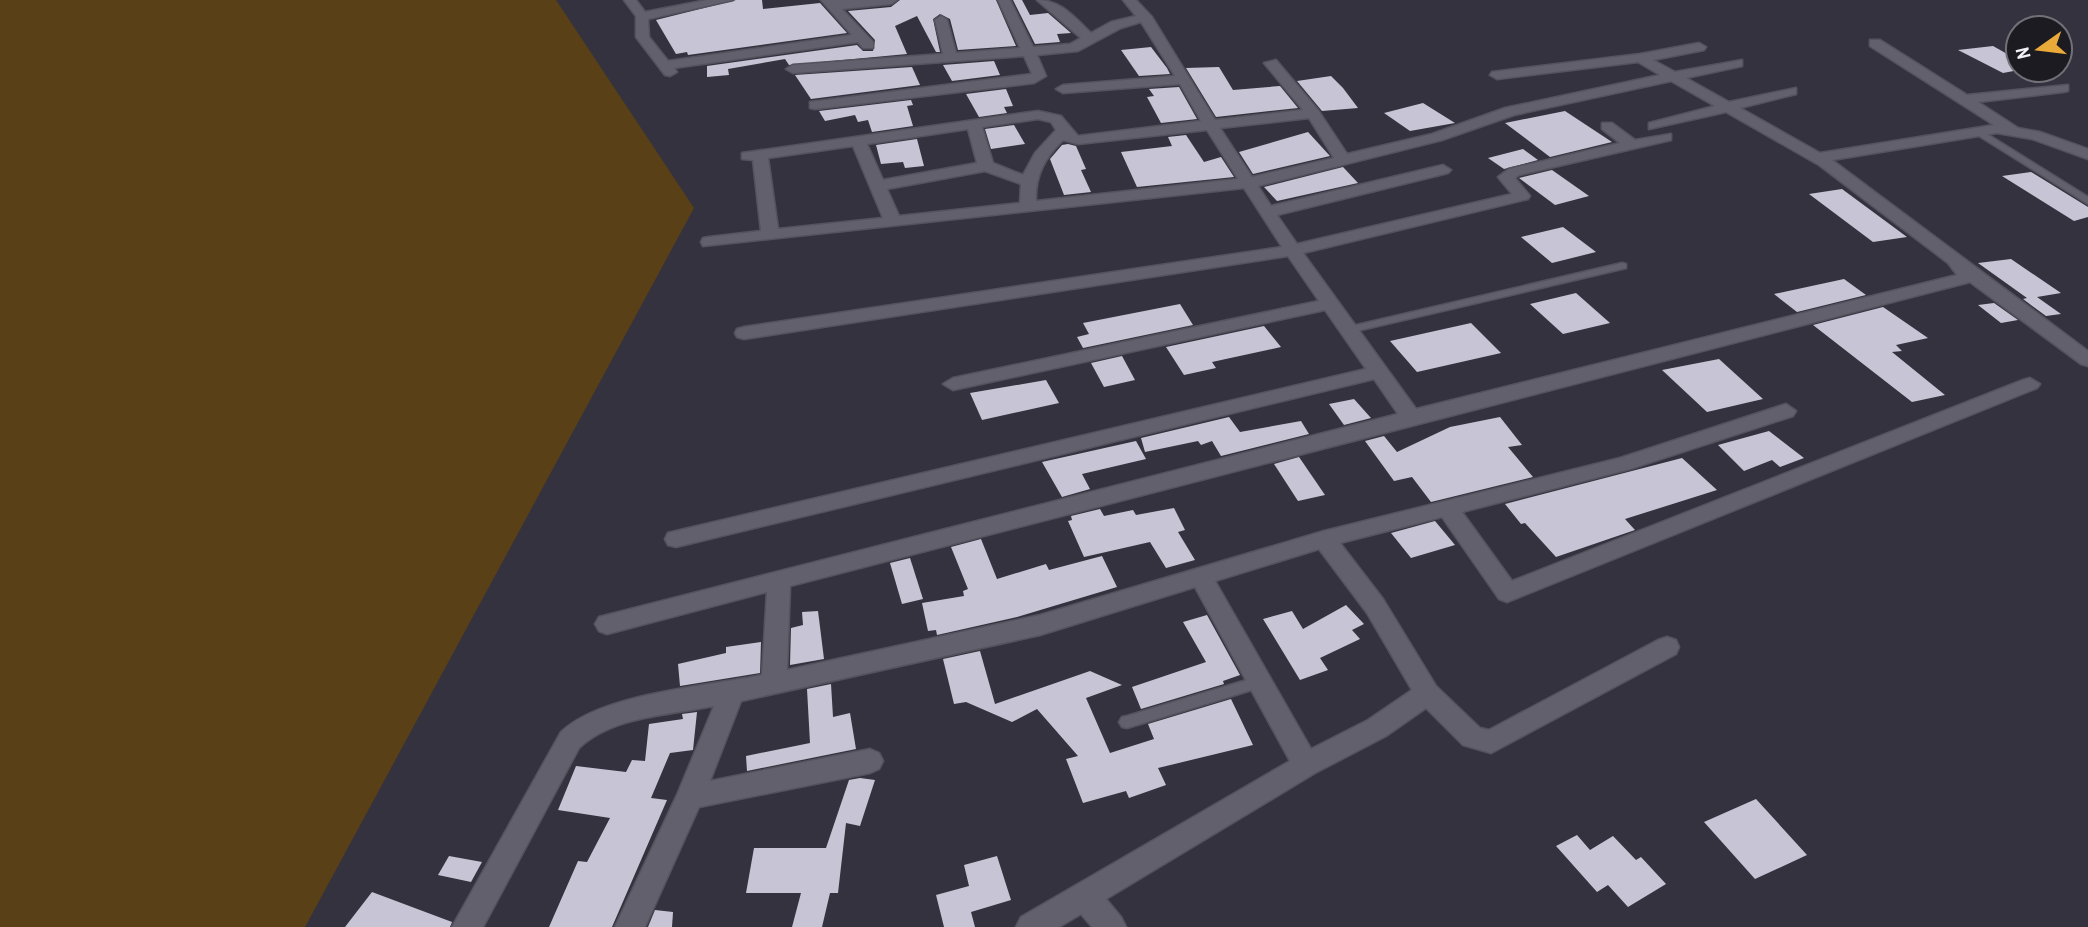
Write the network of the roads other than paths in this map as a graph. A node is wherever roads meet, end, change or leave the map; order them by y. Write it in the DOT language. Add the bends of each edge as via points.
graph roads {
  1 [pos="630,0"];
  2 [pos="727,0"];
  3 [pos="891,0"];
  4 [pos="1004,0"];
  5 [pos="1043,0"];
  6 [pos="1129,0"];
  7 [pos="830,3"];
  8 [pos="642,16"];
  9 [pos="1146,17"];
  10 [pos="941,19"];
  11 [pos="862,38"];
  12 [pos="1091,41"];
  13 [pos="1875,43"];
  14 [pos="1699,47"];
  15 [pos="1027,51"];
  16 [pos="950,56"];
  17 [pos="1640,58"];
  18 [pos="882,61"];
  19 [pos="1271,63"];
  20 [pos="1737,63"];
  21 [pos="793,69"];
  22 [pos="1497,75"];
  23 [pos="1673,77"];
  24 [pos="1184,80"];
  25 [pos="2063,88"];
  26 [pos="1063,89"];
  27 [pos="1791,91"];
  28 [pos="1963,100"];
  29 [pos="815,105"];
  30 [pos="1727,107"];
  31 [pos="1312,113"];
  32 [pos="973,123"];
  33 [pos="1211,125"];
  34 [pos="1607,126"];
  35 [pos="2012,130"];
  36 [pos="1063,132"];
  37 [pos="1979,132"];
  38 [pos="858,140"];
  39 [pos="1631,144"];
  40 [pos="2088,154"];
  41 [pos="1344,161"];
  42 [pos="1823,162"];
  43 [pos="986,166"];
  44 [pos="1443,170"];
  45 [pos="1026,181"];
  46 [pos="1249,183"];
  47 [pos="878,187"];
  48 [pos="2088,201"];
  49 [pos="1028,207"];
  50 [pos="1268,212"];
  51 [pos="893,222"];
  52 [pos="770,235"];
  53 [pos="709,242"];
  54 [pos="1294,250"];
  55 [pos="1622,266"];
  56 [pos="1966,271"];
  57 [pos="1329,304"];
  58 [pos="1348,330"];
  59 [pos="744,333"];
  60 [pos="2088,360"];
  61 [pos="1378,372"];
  62 [pos="953,384"];
  63 [pos="2030,384"];
  64 [pos="1786,411"];
  65 [pos="1411,417"];
  66 [pos="1447,508"];
  67 [pos="676,539"];
  68 [pos="1325,539"];
  69 [pos="1201,577"];
  70 [pos="779,579"];
  71 [pos="607,624"];
  72 [pos="1667,647"];
  73 [pos="1260,682"];
  74 [pos="774,683"];
  75 [pos="732,692"];
  76 [pos="1427,693"];
  77 [pos="1127,722"];
  78 [pos="870,761"];
  79 [pos="1306,765"];
  80 [pos="690,797"];
  81 [pos="1085,897"];
  82 [pos="467,927"];
  83 [pos="630,927"];
  84 [pos="1031,927"];
  85 [pos="1111,927"];
  1 -- 8 [label="street"];
  2 -- 8 [label="street"];
  3 -- 7 [label="street"];
  4 -- 15 [label="street"];
  5 -- 12 [label="street"];
  6 -- 9 [label="street"];
  7 -- 11 [label="street"];
  8 -- 11 [label="street" via="643,37 667,69"];
  9 -- 12 [label="street" via="1116,25"];
  9 -- 24 [label="street"];
  10 -- 16 [label="street"];
  11 -- 18 [label="street"];
  12 -- 15 [label="street" via="1073,48"];
  13 -- 28 [label="street"];
  14 -- 17 [label="street"];
  15 -- 16 [label="street"];
  15 -- 29 [label="street" via="1038,72 1034,79"];
  16 -- 18 [label="street"];
  17 -- 22 [label="street"];
  17 -- 23 [label="street"];
  18 -- 21 [label="street"];
  19 -- 31 [label="street"];
  20 -- 23 [label="street"];
  23 -- 30 [label="street"];
  23 -- 41 [label="street" via="1510,111 1437,137"];
  24 -- 26 [label="street"];
  24 -- 33 [label="street"];
  25 -- 28 [label="street"];
  27 -- 30 [label="street"];
  28 -- 35 [label="street"];
  30 -- 39 [label="street"];
  30 -- 42 [label="street"];
  31 -- 33 [label="street"];
  31 -- 41 [label="street"];
  32 -- 36 [label="street" via="1038,115 1056,119"];
  32 -- 38 [label="street"];
  32 -- 43 [label="street"];
  33 -- 36 [label="street" via="1078,140"];
  33 -- 46 [label="street"];
  34 -- 39 [label="street"];
  35 -- 37 [label="street"];
  35 -- 40 [label="street"];
  36 -- 45 [label="street" via="1043,151"];
  37 -- 42 [label="street" via="1826,156"];
  37 -- 48 [label="lane"];
  38 -- 47 [label="street"];
  38 -- 52 [label="street" via="753,155"];
  39 -- 54 [label="street" via="1514,172 1507,181 1522,196 1511,200"];
  41 -- 46 [label="street"];
  42 -- 56 [label="street"];
  43 -- 45 [label="street"];
  43 -- 47 [label="street"];
  44 -- 50 [label="street"];
  45 -- 49 [label="street"];
  46 -- 49 [label="street"];
  46 -- 50 [label="street"];
  47 -- 51 [label="street"];
  49 -- 51 [label="street"];
  50 -- 54 [label="street"];
  51 -- 52 [label="street"];
  52 -- 53 [label="street"];
  54 -- 57 [label="street"];
  54 -- 59 [label="street"];
  55 -- 58 [label="lane"];
  56 -- 60 [label="street"];
  56 -- 65 [label="street" via="1965,278 1956,283"];
  57 -- 58 [label="street"];
  57 -- 62 [label="street"];
  58 -- 61 [label="street"];
  61 -- 65 [label="street"];
  61 -- 67 [label="street"];
  63 -- 66 [label="street" via="1507,593"];
  64 -- 66 [label="street" via="1623,464"];
  65 -- 70 [label="street"];
  66 -- 68 [label="street"];
  68 -- 69 [label="street"];
  68 -- 76 [label="street" via="1375,606"];
  69 -- 73 [label="street"];
  69 -- 74 [label="street" via="1040,625"];
  70 -- 71 [label="street"];
  70 -- 74 [label="street"];
  72 -- 76 [label="street" via="1491,742 1472,737"];
  73 -- 77 [label="lane"];
  73 -- 79 [label="street"];
  74 -- 75 [label="street"];
  75 -- 80 [label="street"];
  75 -- 82 [label="street" via="607,716 585,726 570,740"];
  76 -- 79 [label="street" via="1377,728"];
  78 -- 80 [label="street"];
  79 -- 81 [label="street"];
  80 -- 83 [label="street"];
  81 -- 84 [label="street"];
  81 -- 85 [label="street"];
}
